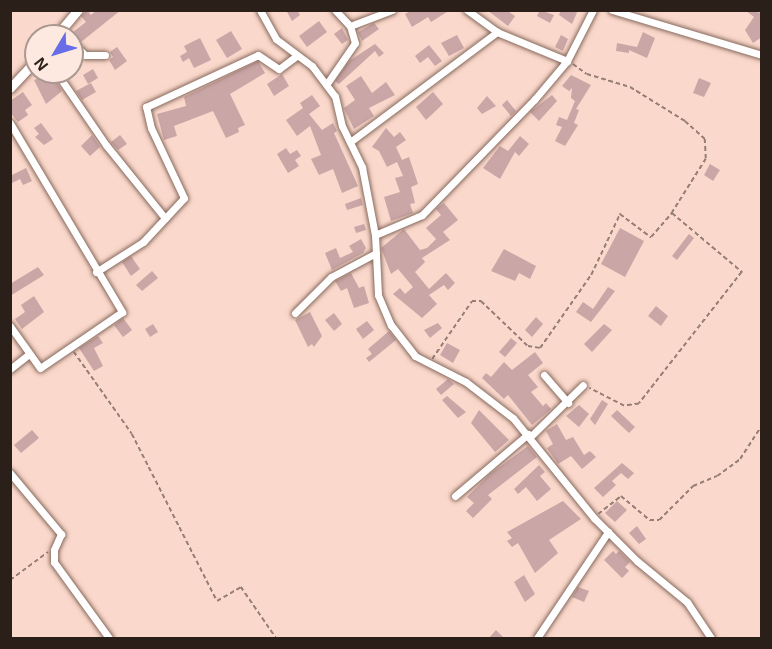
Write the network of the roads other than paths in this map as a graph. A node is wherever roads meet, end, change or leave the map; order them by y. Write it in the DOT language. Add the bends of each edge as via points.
graph roads {
  1 [pos="78,10"];
  2 [pos="260,10"];
  3 [pos="334,10"];
  4 [pos="392,10"];
  5 [pos="467,10"];
  6 [pos="593,10"];
  7 [pos="612,10"];
  8 [pos="68,24"];
  9 [pos="350,26"];
  10 [pos="496,32"];
  11 [pos="84,54"];
  12 [pos="761,54"];
  13 [pos="105,56"];
  14 [pos="296,56"];
  15 [pos="567,61"];
  16 [pos="24,73"];
  17 [pos="328,82"];
  18 [pos="64,84"];
  19 [pos="10,88"];
  20 [pos="10,123"];
  21 [pos="350,142"];
  22 [pos="165,218"];
  23 [pos="375,235"];
  24 [pos="376,253"];
  25 [pos="96,272"];
  26 [pos="295,313"];
  27 [pos="10,326"];
  28 [pos="28,355"];
  29 [pos="10,369"];
  30 [pos="544,375"];
  31 [pos="583,385"];
  32 [pos="568,403"];
  33 [pos="529,436"];
  34 [pos="10,473"];
  35 [pos="455,496"];
  36 [pos="608,532"];
  37 [pos="109,639"];
  38 [pos="537,639"];
  39 [pos="711,639"];
  1 -- 8 [label="street"];
  2 -- 14 [label="street" via="276,39"];
  3 -- 9 [label="street"];
  4 -- 9 [label="street"];
  5 -- 10 [label="street"];
  6 -- 15 [label="street"];
  7 -- 12 [label="street"];
  9 -- 17 [label="street" via="354,48"];
  10 -- 15 [label="street"];
  10 -- 21 [label="street"];
  11 -- 13 [label="street"];
  14 -- 17 [label="street"];
  14 -- 22 [label="street" via="279,69 258,55 146,107 151,128 183,191 184,198"];
  15 -- 23 [label="street" via="422,215"];
  16 -- 19 [label="street"];
  17 -- 21 [label="street"];
  18 -- 22 [label="street" via="106,145"];
  20 -- 25 [label="street"];
  21 -- 23 [label="street" via="362,167"];
  22 -- 25 [label="street" via="143,242"];
  23 -- 24 [label="street"];
  24 -- 26 [label="street" via="331,277"];
  24 -- 33 [label="street" via="382,310 415,356 490,397"];
  25 -- 28 [label="street" via="122,312 40,368"];
  27 -- 28 [label="street"];
  28 -- 29 [label="street"];
  30 -- 32 [label="street"];
  31 -- 32 [label="street"];
  32 -- 33 [label="street"];
  33 -- 35 [label="street"];
  33 -- 36 [label="street"];
  34 -- 37 [label="street" via="61,534 54,562"];
  36 -- 38 [label="street"];
  36 -- 39 [label="street" via="687,602"];
}
